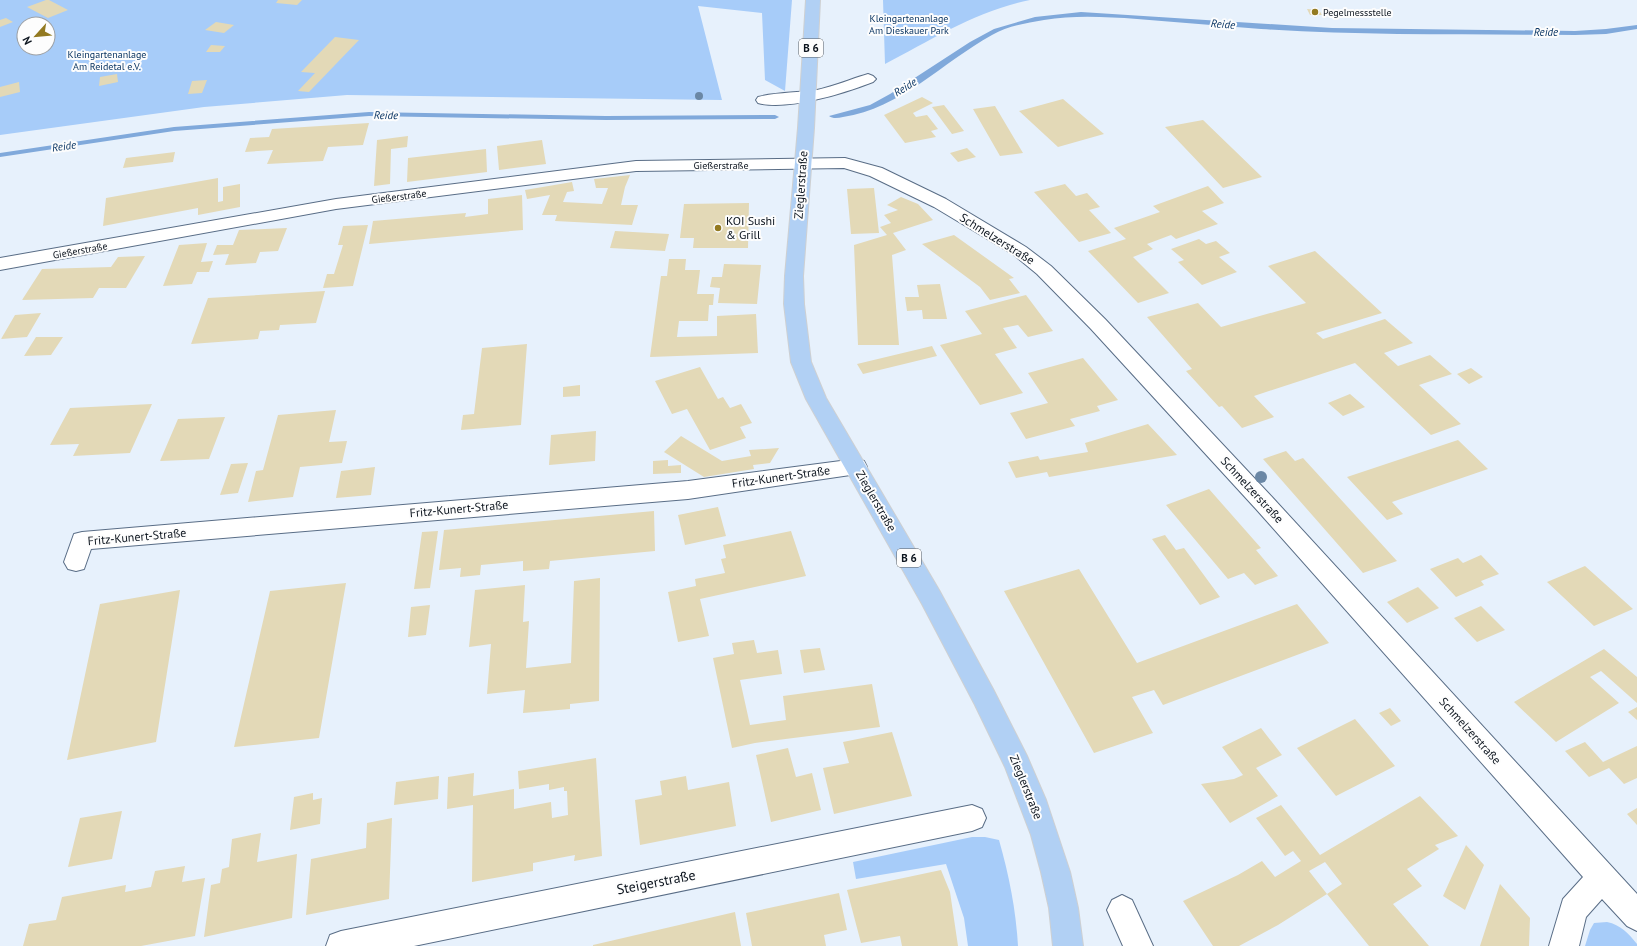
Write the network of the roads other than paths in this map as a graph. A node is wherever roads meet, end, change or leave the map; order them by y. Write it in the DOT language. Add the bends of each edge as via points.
graph roads {
  1 [pos="813,0"];
  2 [pos="868,80"];
  3 [pos="764,100"];
  4 [pos="808,100"];
  5 [pos="802,164"];
  6 [pos="0,264"];
  7 [pos="856,467"];
  8 [pos="76,562"];
  9 [pos="972,818"];
  10 [pos="1602,878"];
  11 [pos="1122,910"];
  12 [pos="1637,916"];
  13 [pos="341,946"];
  14 [pos="1068,946"];
  15 [pos="1138,946"];
  16 [pos="1564,946"];
  1 -- 4 [label="main road, B 6"];
  2 -- 4 [label="street"];
  3 -- 4 [label="street"];
  4 -- 5 [label="main road, Zieglerstraße / B 6"];
  5 -- 6 [label="street, Gießerstraße" via="636,166 336,204"];
  5 -- 7 [label="main road, Zieglerstraße / B 6" via="794,304 801,362 816,399"];
  5 -- 10 [label="street, Schmelzerstraße" via="845,163 876,172 940,203 1020,251 1044,270 1098,324 1264,503"];
  7 -- 8 [label="street, Fritz-Kunert-Straße" via="688,490 82,541"];
  7 -- 14 [label="main road, Zieglerstraße / B 6" via="941,614 1016,762 1035,805 1055,870"];
  9 -- 13 [label="street, Steigerstraße"];
  10 -- 12 [label="street, Schmelzerstraße"];
  10 -- 16 [label="street" via="1573,909"];
  11 -- 15 [label="street"];
}
